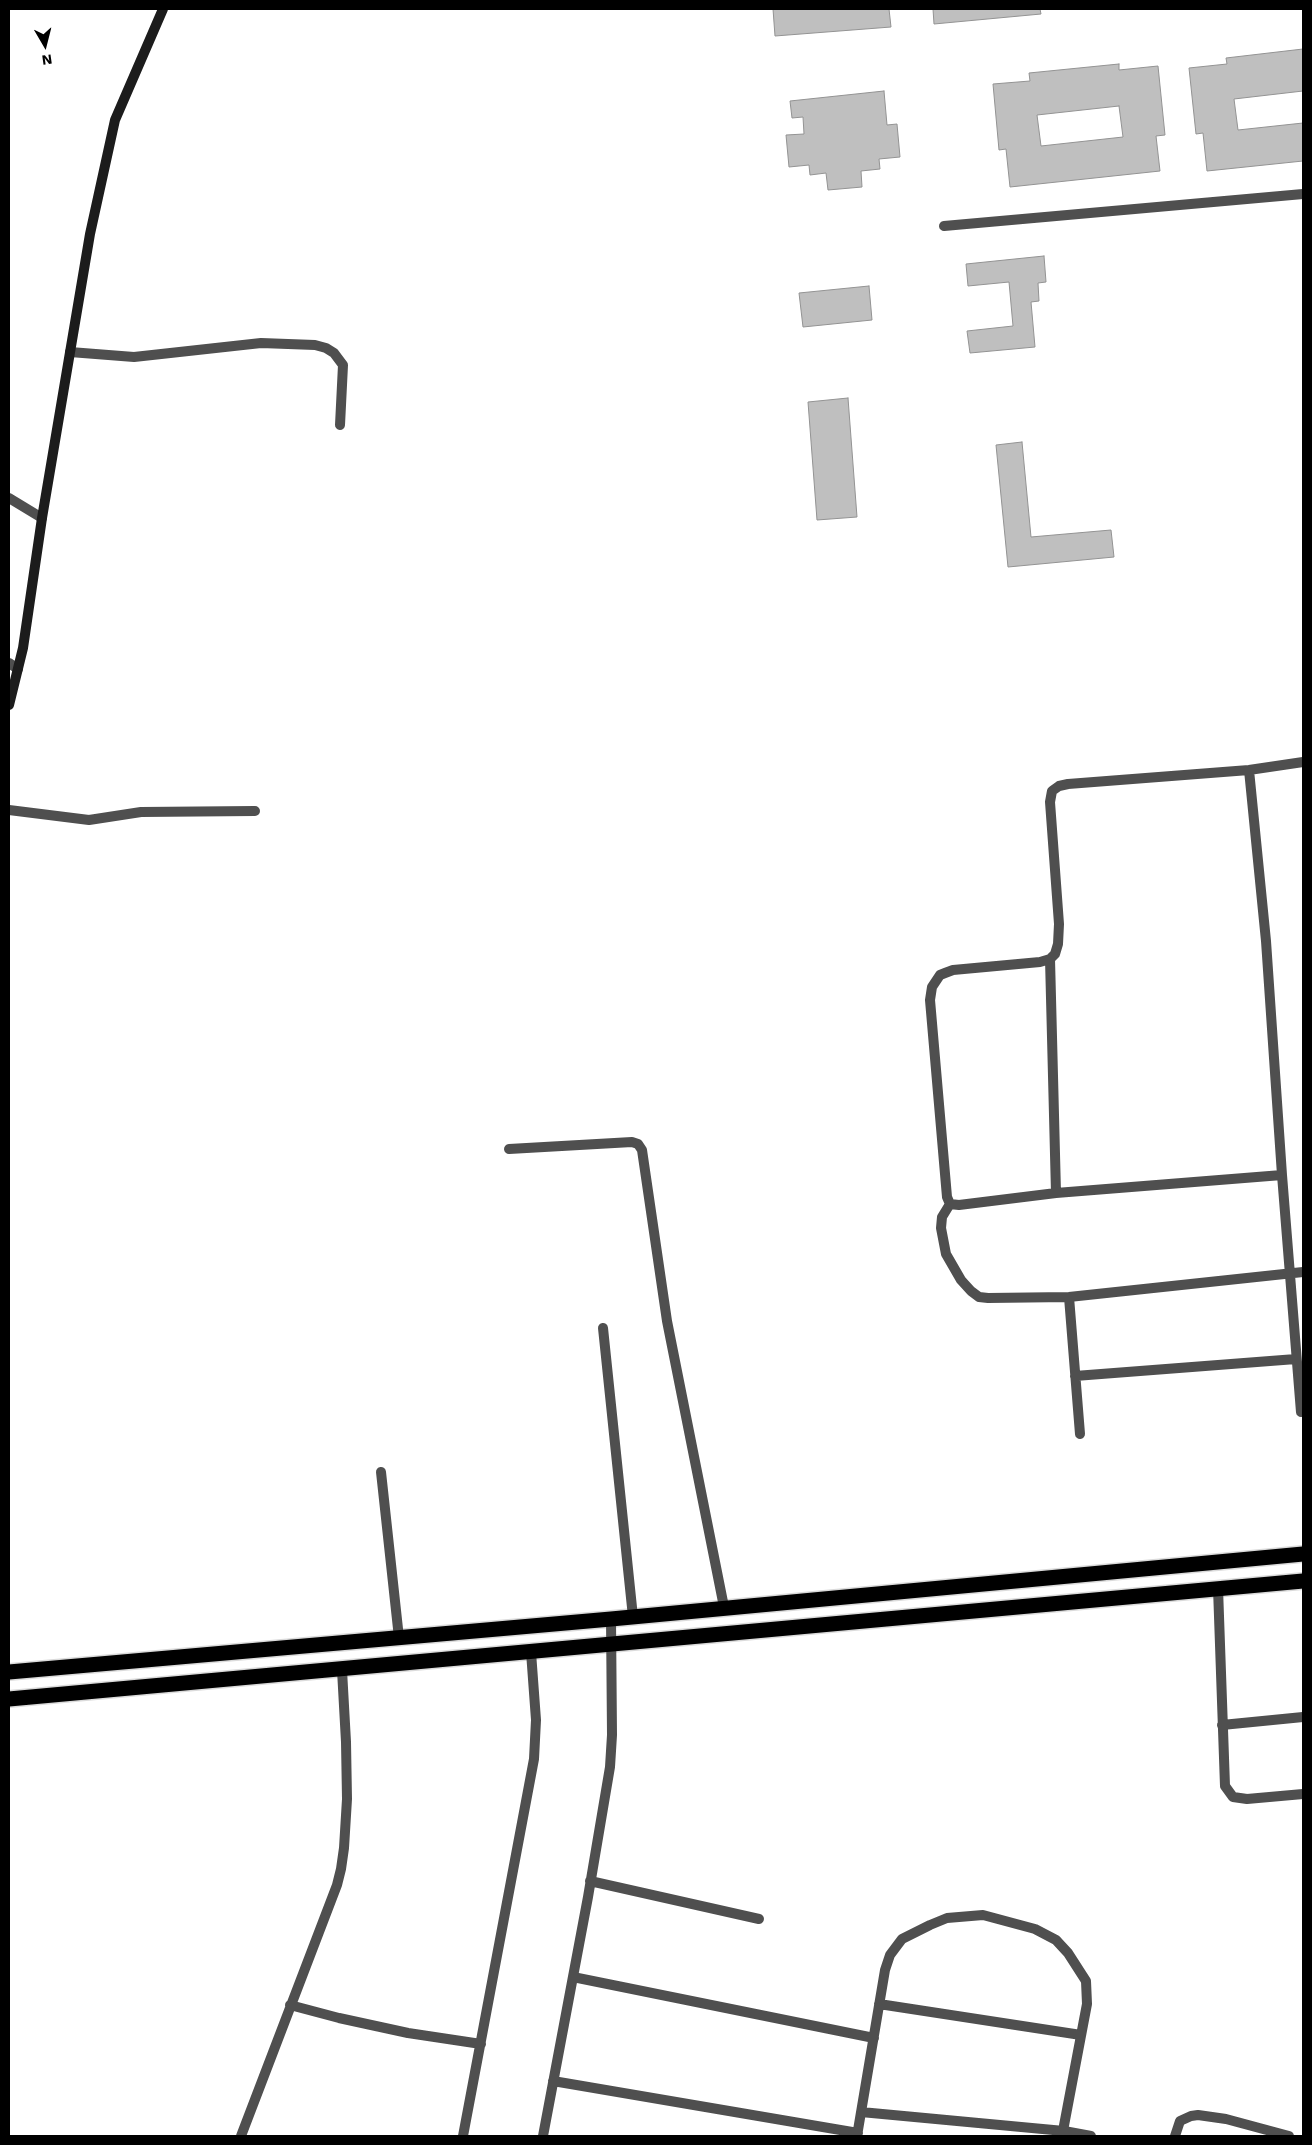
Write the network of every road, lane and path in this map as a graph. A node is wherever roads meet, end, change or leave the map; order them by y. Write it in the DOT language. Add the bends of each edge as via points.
graph roads {
  1 [pos="163,9"];
  2 [pos="1303,194"];
  3 [pos="944,226"];
  4 [pos="70,352"];
  5 [pos="340,426"];
  6 [pos="9,498"];
  7 [pos="42,518"];
  8 [pos="13,666"];
  9 [pos="9,705"];
  10 [pos="1303,762"];
  11 [pos="1249,770"];
  12 [pos="9,810"];
  13 [pos="255,811"];
  14 [pos="1050,959"];
  15 [pos="509,1149"];
  16 [pos="1282,1175"];
  17 [pos="1056,1193"];
  18 [pos="950,1204"];
  19 [pos="1303,1272"];
  20 [pos="1289,1273"];
  21 [pos="1069,1297"];
  22 [pos="602,1328"];
  23 [pos="1296,1359"];
  24 [pos="1074,1376"];
  25 [pos="1301,1412"];
  26 [pos="1080,1434"];
  27 [pos="381,1472"];
  28 [pos="1303,1554"];
  29 [pos="1303,1581"];
  30 [pos="1218,1588"];
  31 [pos="724,1607"];
  32 [pos="634,1617"];
  33 [pos="611,1619"];
  34 [pos="399,1638"];
  35 [pos="611,1645"];
  36 [pos="530,1652"];
  37 [pos="342,1670"];
  38 [pos="9,1672"];
  39 [pos="9,1699"];
  40 [pos="1303,1717"];
  41 [pos="1222,1725"];
  42 [pos="1303,1794"];
  43 [pos="590,1882"];
  44 [pos="759,1919"];
  45 [pos="573,1977"];
  46 [pos="879,2004"];
  47 [pos="290,2005"];
  48 [pos="1081,2034"];
  49 [pos="874,2038"];
  50 [pos="481,2044"];
  51 [pos="553,2081"];
  52 [pos="861,2112"];
  53 [pos="858,2134"];
  54 [pos="1063,2134"];
  55 [pos="241,2136"];
  56 [pos="463,2136"];
  57 [pos="542,2136"];
  58 [pos="1091,2136"];
  59 [pos="1175,2136"];
  60 [pos="1288,2136"];
  1 -- 4 [label="street" via="115,120 90,234"];
  2 -- 3 [label="street"];
  4 -- 5 [label="street" via="134,357 261,343 315,344 334,353 343,365"];
  4 -- 7 [label="street"];
  6 -- 7 [label="street"];
  7 -- 8 [label="street" via="26,626"];
  8 -- 9 [label="street"];
  10 -- 11 [label="street"];
  11 -- 14 [label="street" via="1068,784 1052,791 1058,934 1055,954"];
  11 -- 16 [label="street" via="1266,941"];
  12 -- 13 [label="street" via="89,820 141,812"];
  14 -- 17 [label="street"];
  14 -- 18 [label="street" via="953,970 940,975 932,987 930,1000"];
  15 -- 31 [label="street" via="632,1142 642,1150 667,1321"];
  16 -- 17 [label="street"];
  16 -- 20 [label="street"];
  17 -- 18 [label="street"];
  18 -- 21 [label="street" via="942,1217 943,1242 951,1264 971,1291 979,1297 998,1300"];
  19 -- 20 [label="street"];
  20 -- 21 [label="street"];
  20 -- 23 [label="street"];
  21 -- 24 [label="street"];
  22 -- 32 [label="street"];
  23 -- 24 [label="street"];
  23 -- 25 [label="street"];
  24 -- 26 [label="street"];
  27 -- 34 [label="street"];
  28 -- 31 [label="highway"];
  29 -- 30 [label="highway"];
  30 -- 35 [label="highway"];
  30 -- 41 [label="street"];
  31 -- 32 [label="highway"];
  32 -- 33 [label="highway"];
  33 -- 34 [label="highway"];
  33 -- 35 [label="street"];
  34 -- 38 [label="highway"];
  35 -- 36 [label="highway"];
  35 -- 43 [label="street" via="610,1767"];
  36 -- 37 [label="highway"];
  36 -- 50 [label="street" via="536,1720 534,1759"];
  37 -- 39 [label="highway"];
  37 -- 47 [label="street" via="346,1761 344,1848 337,1885"];
  40 -- 41 [label="street"];
  41 -- 42 [label="street" via="1225,1786 1233,1797 1247,1800"];
  43 -- 44 [label="street"];
  43 -- 45 [label="street"];
  45 -- 49 [label="street"];
  45 -- 51 [label="street"];
  46 -- 48 [label="street"];
  46 -- 48 [label="street" via="887,1963 902,1939 947,1918 983,1915 1035,1929 1056,1940 1068,1953 1083,1976 1087,1990"];
  46 -- 49 [label="street"];
  47 -- 50 [label="street" via="408,2033"];
  47 -- 55 [label="street"];
  48 -- 54 [label="street"];
  49 -- 52 [label="street"];
  50 -- 56 [label="street"];
  51 -- 53 [label="street"];
  51 -- 57 [label="street"];
  52 -- 53 [label="street"];
  52 -- 54 [label="street"];
  54 -- 58 [label="street"];
  59 -- 60 [label="street" via="1180,2121 1191,2116 1226,2119"];
}
